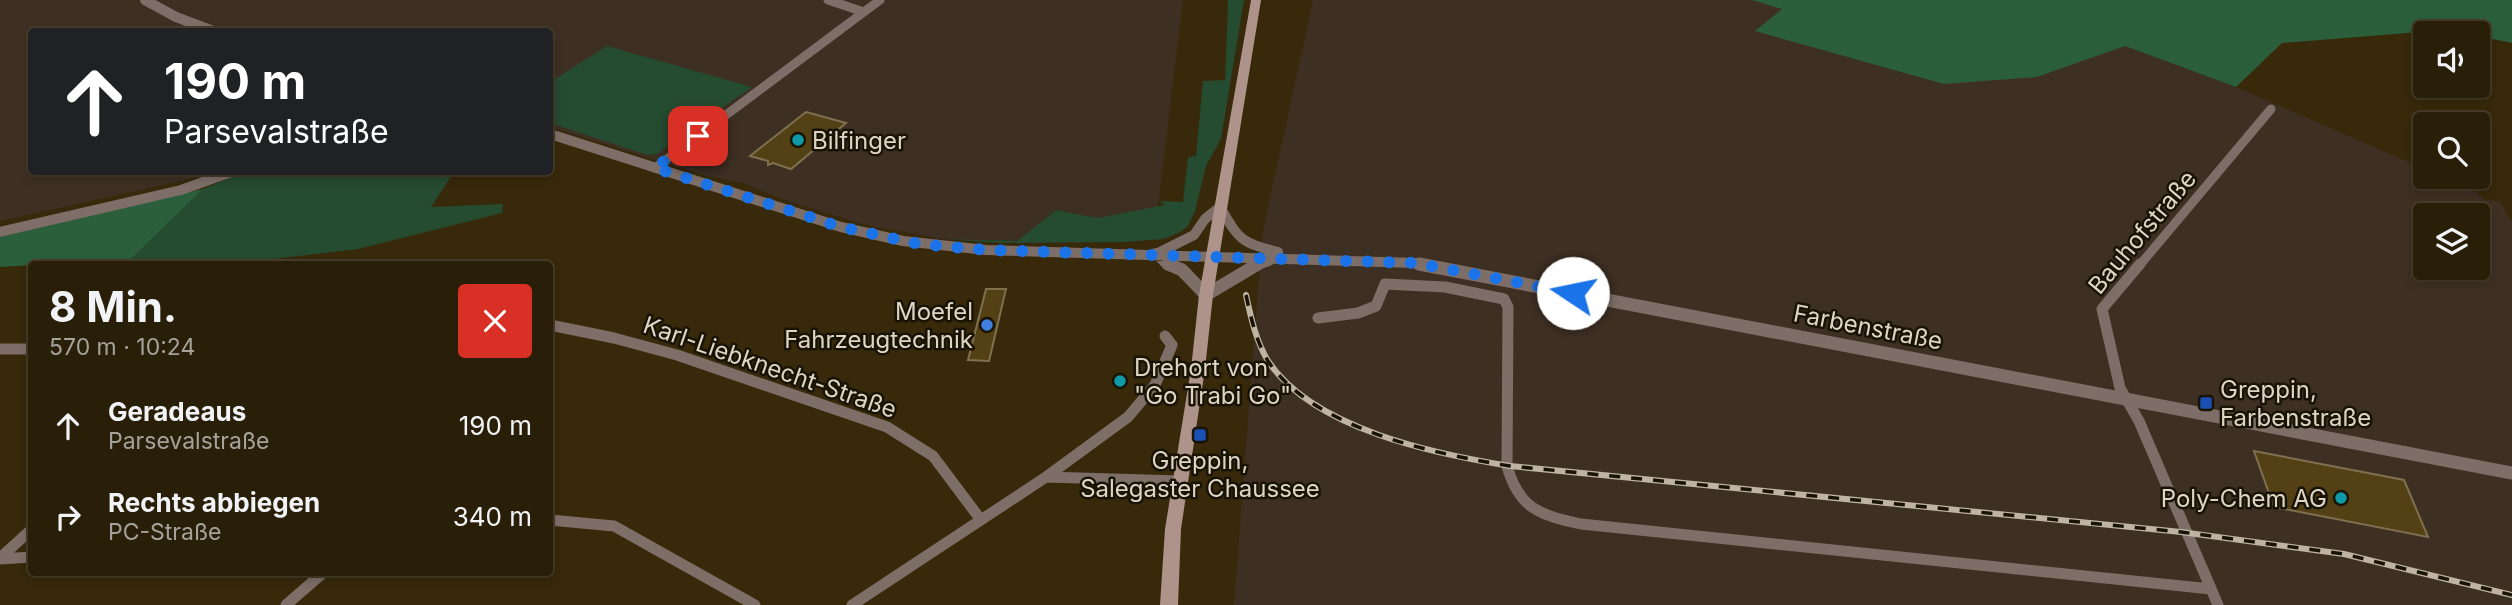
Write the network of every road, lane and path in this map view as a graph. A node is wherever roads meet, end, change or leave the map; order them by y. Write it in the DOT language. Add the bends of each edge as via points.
graph roads {
  1 [pos="145,0"];
  2 [pos="828,0"];
  3 [pos="880,0"];
  4 [pos="1256,0"];
  5 [pos="864,12"];
  6 [pos="205,28"];
  7 [pos="2271,109"];
  8 [pos="553,135"];
  9 [pos="655,168"];
  10 [pos="223,175"];
  11 [pos="1220,207"];
  12 [pos="0,232"];
  13 [pos="1156,253"];
  14 [pos="1212,255"];
  15 [pos="1284,258"];
  16 [pos="1206,295"];
  17 [pos="1318,318"];
  18 [pos="553,326"];
  19 [pos="1164,336"];
  20 [pos="28,349"];
  21 [pos="1,351"];
  22 [pos="2124,400"];
  23 [pos="2512,473"];
  24 [pos="1046,477"];
  25 [pos="1180,481"];
  26 [pos="553,520"];
  27 [pos="981,520"];
  28 [pos="28,533"];
  29 [pos="28,556"];
  30 [pos="0,559"];
  31 [pos="320,576"];
  32 [pos="2211,589"];
  33 [pos="291,604"];
  34 [pos="755,605"];
  35 [pos="852,605"];
  36 [pos="1169,605"];
  37 [pos="2218,605"];
  1 -- 6 [label="street"];
  2 -- 5 [label="street"];
  3 -- 5 [label="street"];
  4 -- 11 [label="main road"];
  5 -- 9 [label="street"];
  7 -- 22 [label="street, Bauhofstraße" via="2138,270 2104,304 2106,332"];
  8 -- 9 [label="street, Farbenstraße"];
  9 -- 13 [label="street, Farbenstraße" via="895,240 978,249"];
  10 -- 12 [label="street" via="191,187"];
  11 -- 13 [label="street" via="1194,235"];
  11 -- 14 [label="main road"];
  11 -- 15 [label="street" via="1237,237 1276,250"];
  13 -- 14 [label="street, Farbenstraße"];
  13 -- 16 [label="street" via="1182,270"];
  14 -- 15 [label="street, Farbenstraße"];
  14 -- 16 [label="main road"];
  15 -- 16 [label="street" via="1250,266"];
  15 -- 22 [label="street, Farbenstraße" via="1415,263"];
  16 -- 25 [label="main road"];
  17 -- 32 [label="street" via="1376,306 1385,284 1504,299 1508,307 1507,466 1522,499 1541,515 1581,524"];
  18 -- 27 [label="street, Karl-Liebknecht-Straße" via="648,346 885,426 933,456"];
  19 -- 24 [label="street" via="1172,345 1166,365 1143,401"];
  20 -- 21 [label="street"];
  22 -- 23 [label="street, Farbenstraße"];
  22 -- 32 [label="street" via="2139,421"];
  24 -- 25 [label="street"];
  24 -- 27 [label="street"];
  25 -- 36 [label="main road"];
  26 -- 34 [label="street" via="614,526"];
  27 -- 35 [label="street"];
  28 -- 30 [label="street"];
  29 -- 30 [label="street"];
  31 -- 33 [label="street"];
  32 -- 37 [label="street"];
}
